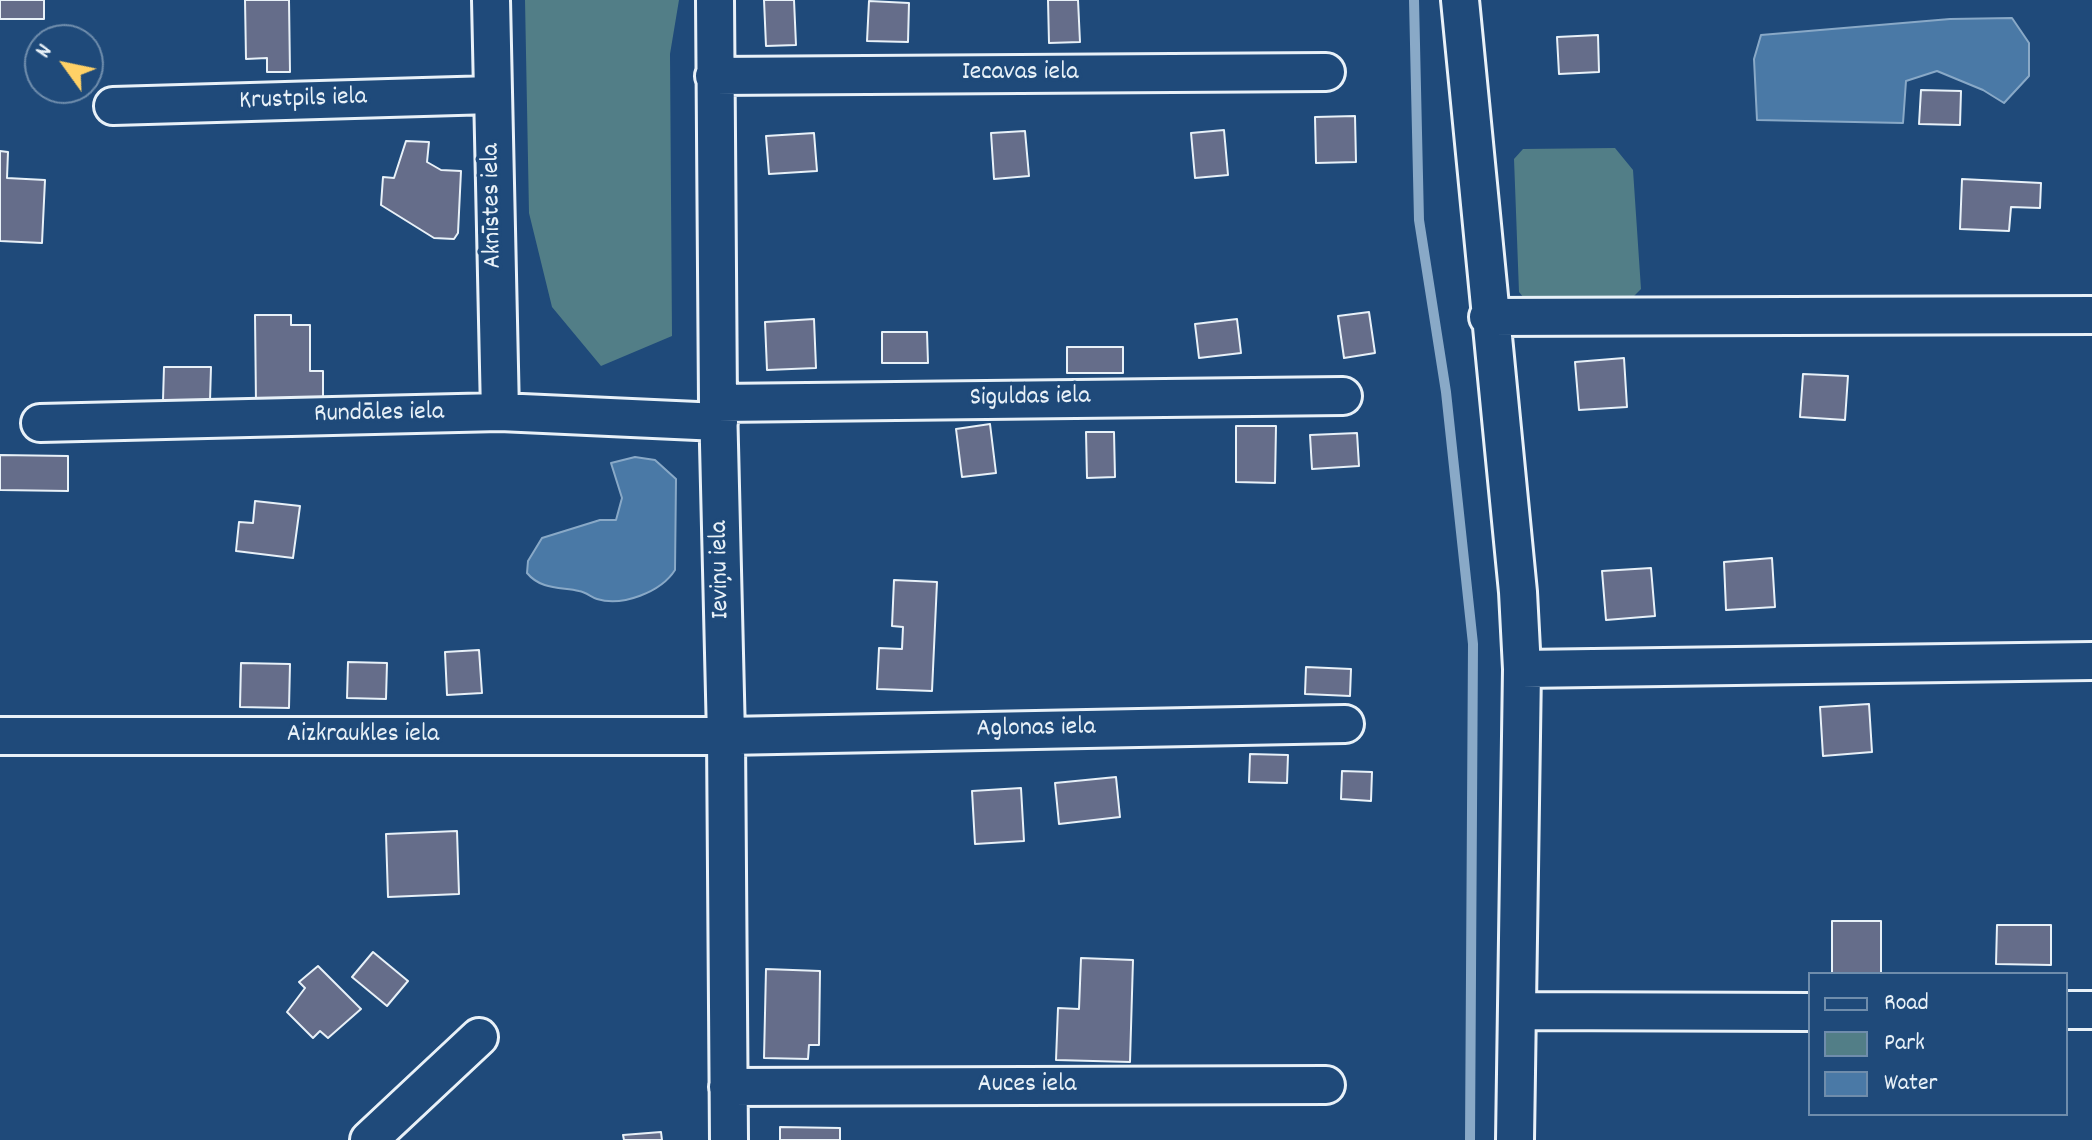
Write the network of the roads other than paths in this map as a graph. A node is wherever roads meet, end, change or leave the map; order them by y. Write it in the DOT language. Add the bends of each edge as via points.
graph roads {
  1 [pos="491,0"];
  2 [pos="715,0"];
  3 [pos="1460,0"];
  4 [pos="1326,72"];
  5 [pos="714,76"];
  6 [pos="492,95"];
  7 [pos="113,106"];
  8 [pos="2092,315"];
  9 [pos="1488,317"];
  10 [pos="1343,396"];
  11 [pos="500,412"];
  12 [pos="718,412"];
  13 [pos="40,423"];
  14 [pos="2092,661"];
  15 [pos="1522,669"];
  16 [pos="1345,724"];
  17 [pos="0,736"];
  18 [pos="726,736"];
  19 [pos="2068,1010"];
  20 [pos="2092,1010"];
  21 [pos="1519,1011"];
  22 [pos="1808,1012"];
  23 [pos="479,1037"];
  24 [pos="1326,1085"];
  25 [pos="728,1087"];
  26 [pos="369,1140"];
  27 [pos="729,1140"];
  28 [pos="1515,1140"];
  1 -- 6 [label="street, Aknīstes iela"];
  2 -- 5 [label="street, Ieviņu iela"];
  3 -- 9 [label="street"];
  4 -- 5 [label="street, Iecavas iela"];
  5 -- 12 [label="street, Ieviņu iela"];
  6 -- 7 [label="street, Krustpils iela"];
  6 -- 11 [label="street, Aknīstes iela"];
  8 -- 9 [label="street"];
  9 -- 15 [label="street"];
  10 -- 12 [label="street, Siguldas iela"];
  11 -- 12 [label="street, Rundāles iela"];
  11 -- 13 [label="street, Rundāles iela"];
  12 -- 18 [label="street, Ieviņu iela"];
  14 -- 15 [label="street"];
  15 -- 21 [label="street"];
  16 -- 18 [label="street, Aglonas iela"];
  17 -- 18 [label="street, Aizkraukles iela"];
  18 -- 25 [label="street, Ieviņu iela"];
  19 -- 20 [label="street"];
  21 -- 22 [label="street"];
  21 -- 28 [label="street"];
  23 -- 26 [label="street"];
  24 -- 25 [label="street, Auces iela"];
  25 -- 27 [label="street, Ieviņu iela"];
}
